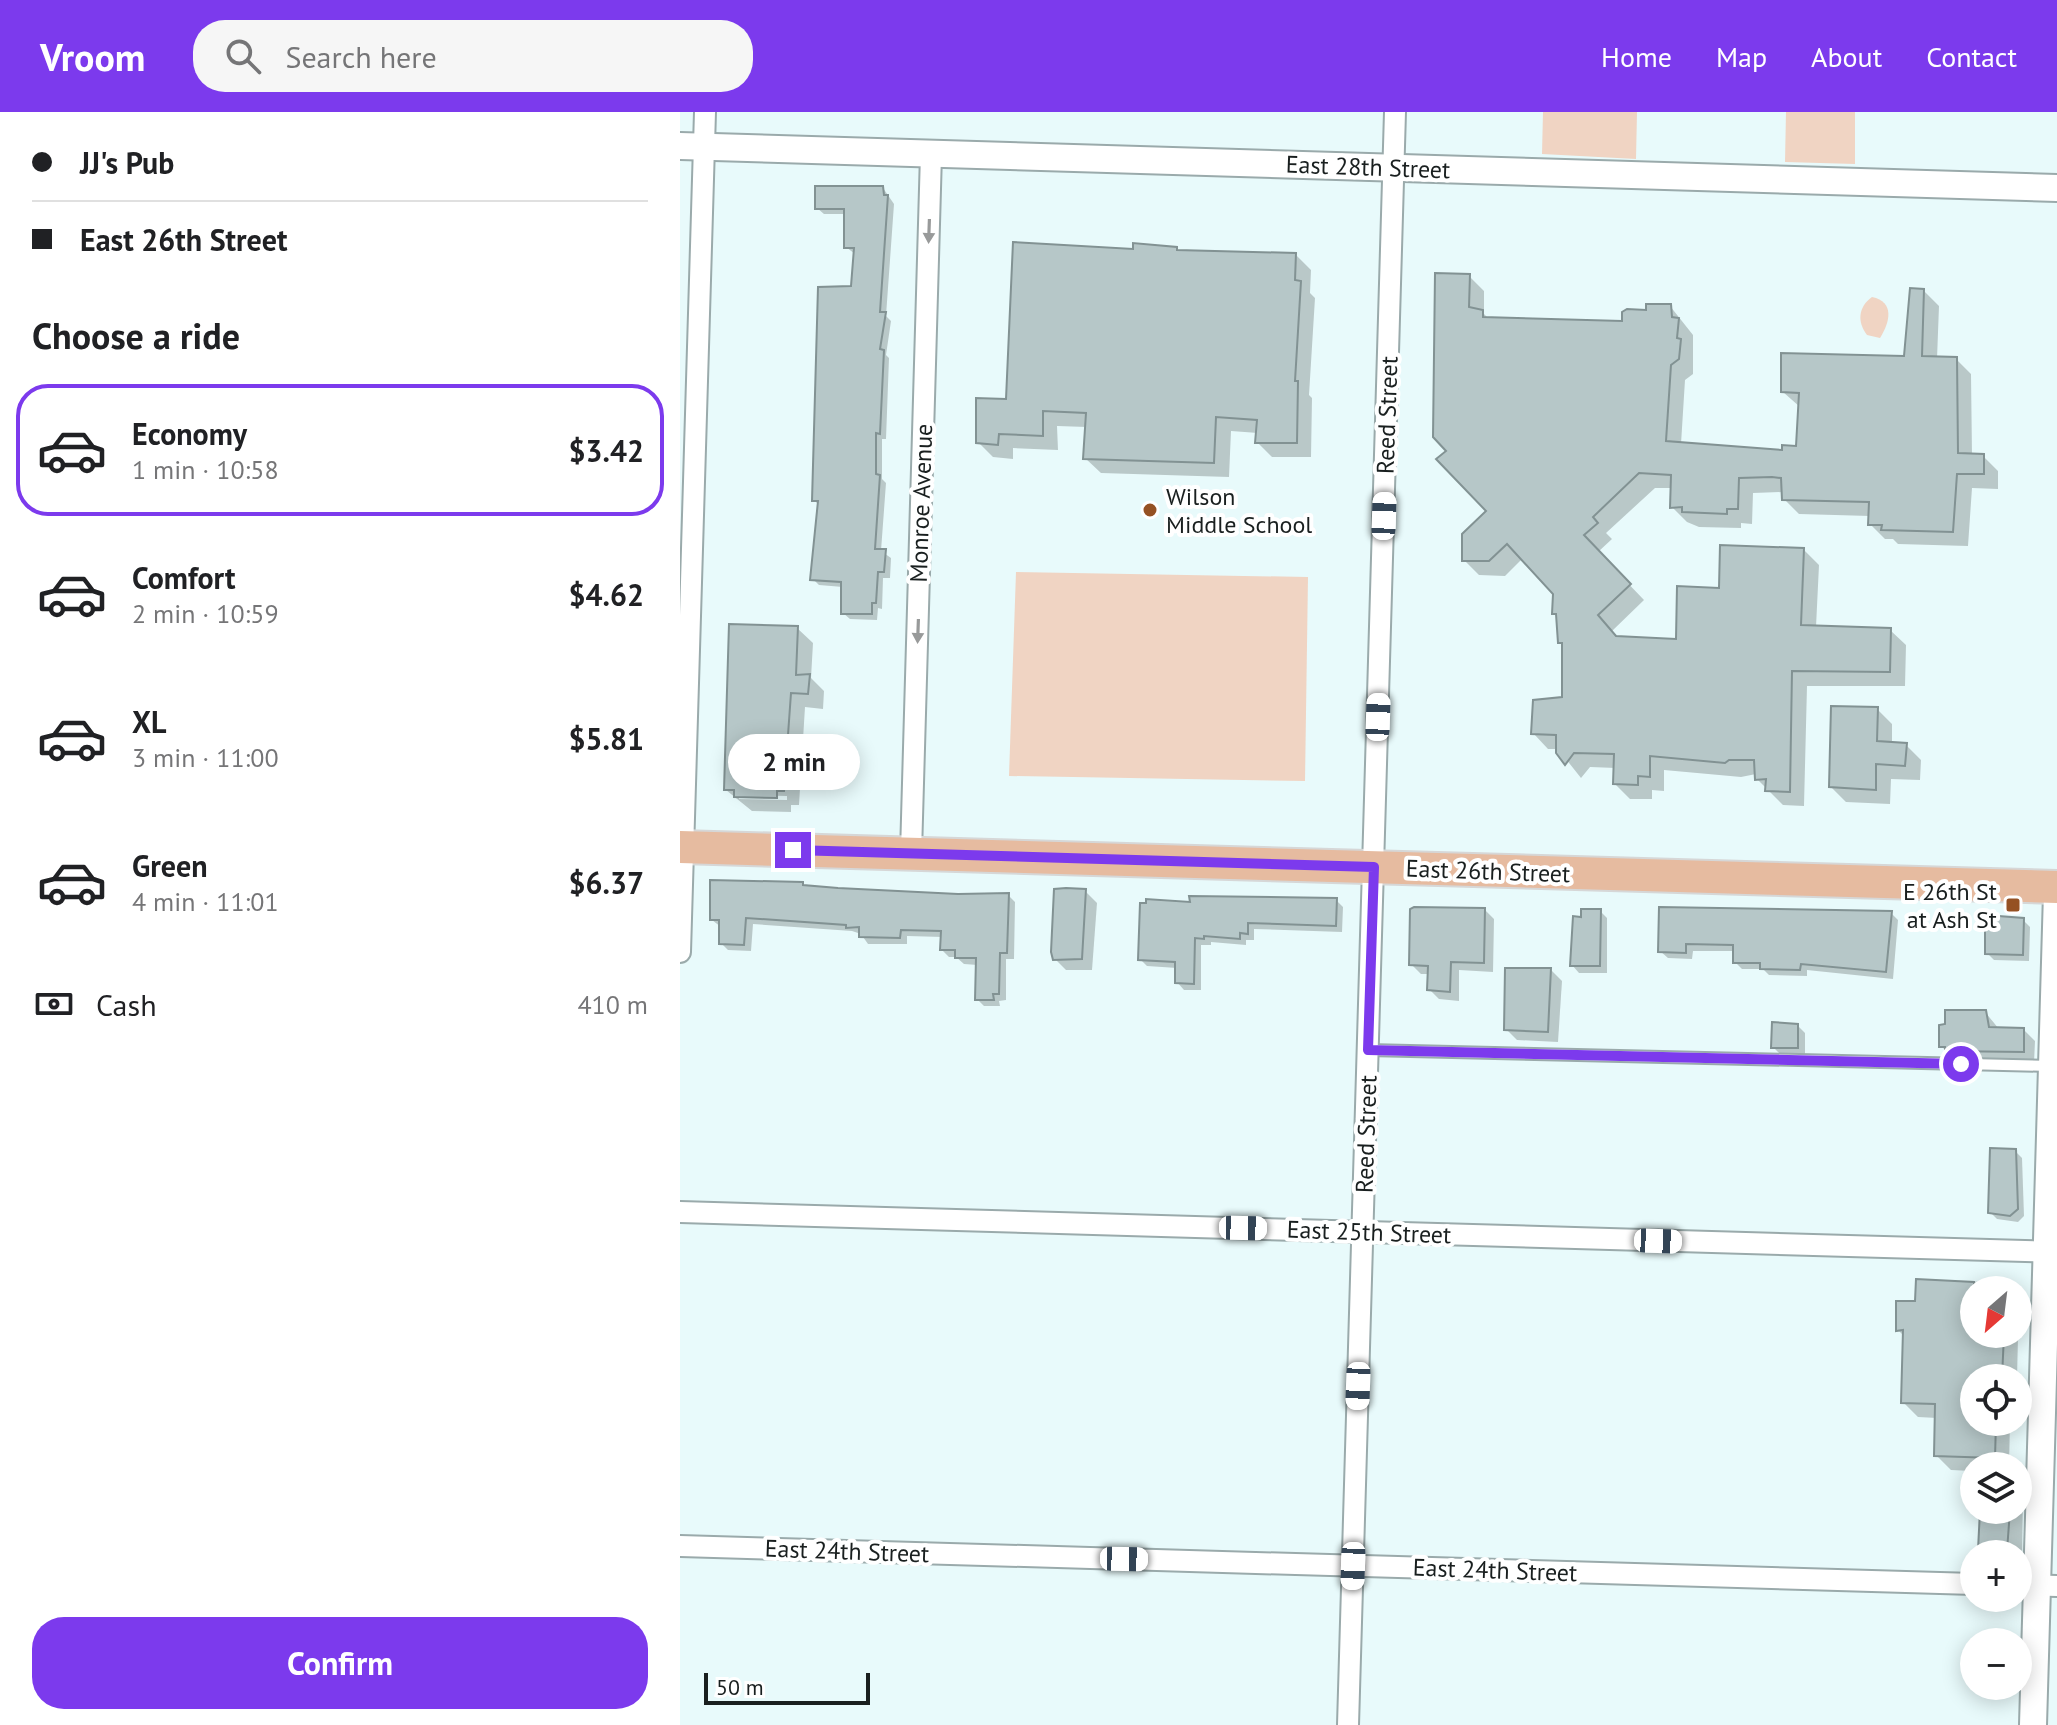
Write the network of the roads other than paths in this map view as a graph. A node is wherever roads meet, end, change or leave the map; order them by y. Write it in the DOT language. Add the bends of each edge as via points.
graph roads {
  1 [pos="705,112"];
  2 [pos="1395,112"];
  3 [pos="692,146"];
  4 [pos="931,154"];
  5 [pos="1394,168"];
  6 [pos="2057,188"];
  7 [pos="682,847"];
  8 [pos="911,853"];
  9 [pos="1374,867"];
  10 [pos="2057,890"];
  11 [pos="680,952"];
  12 [pos="1368,1050"];
  13 [pos="2054,1066"];
  14 [pos="680,1212"];
  15 [pos="1363,1232"];
  16 [pos="2052,1252"];
  17 [pos="2050,1417"];
  18 [pos="680,1546"];
  19 [pos="1353,1566"];
  20 [pos="1960,1584"];
  21 [pos="2037,1585"];
  22 [pos="1348,1725"];
  23 [pos="2033,1725"];
  1 -- 3 [label="street"];
  2 -- 5 [label="street, Reed Street"];
  3 -- 4 [label="street, East 28th Street"];
  3 -- 7 [label="street"];
  4 -- 5 [label="street, East 28th Street"];
  4 -- 8 [label="street, Monroe Avenue, one-way"];
  5 -- 6 [label="street, East 28th Street"];
  5 -- 9 [label="street, Reed Street"];
  7 -- 8 [label="main road, East 26th Street"];
  7 -- 11 [label="street"];
  8 -- 9 [label="main road, East 26th Street"];
  9 -- 10 [label="main road, East 26th Street"];
  9 -- 12 [label="street, Reed Street"];
  10 -- 13 [label="street"];
  12 -- 13 [label="lane"];
  12 -- 15 [label="street, Reed Street"];
  13 -- 16 [label="street"];
  14 -- 15 [label="street, East 25th Street"];
  15 -- 16 [label="street, East 25th Street"];
  15 -- 19 [label="street, Reed Street"];
  16 -- 17 [label="street"];
  17 -- 21 [label="street"];
  18 -- 19 [label="street, East 24th Street"];
  19 -- 20 [label="street, East 24th Street"];
  19 -- 22 [label="street, Reed Street"];
  21 -- 23 [label="street"];
}
